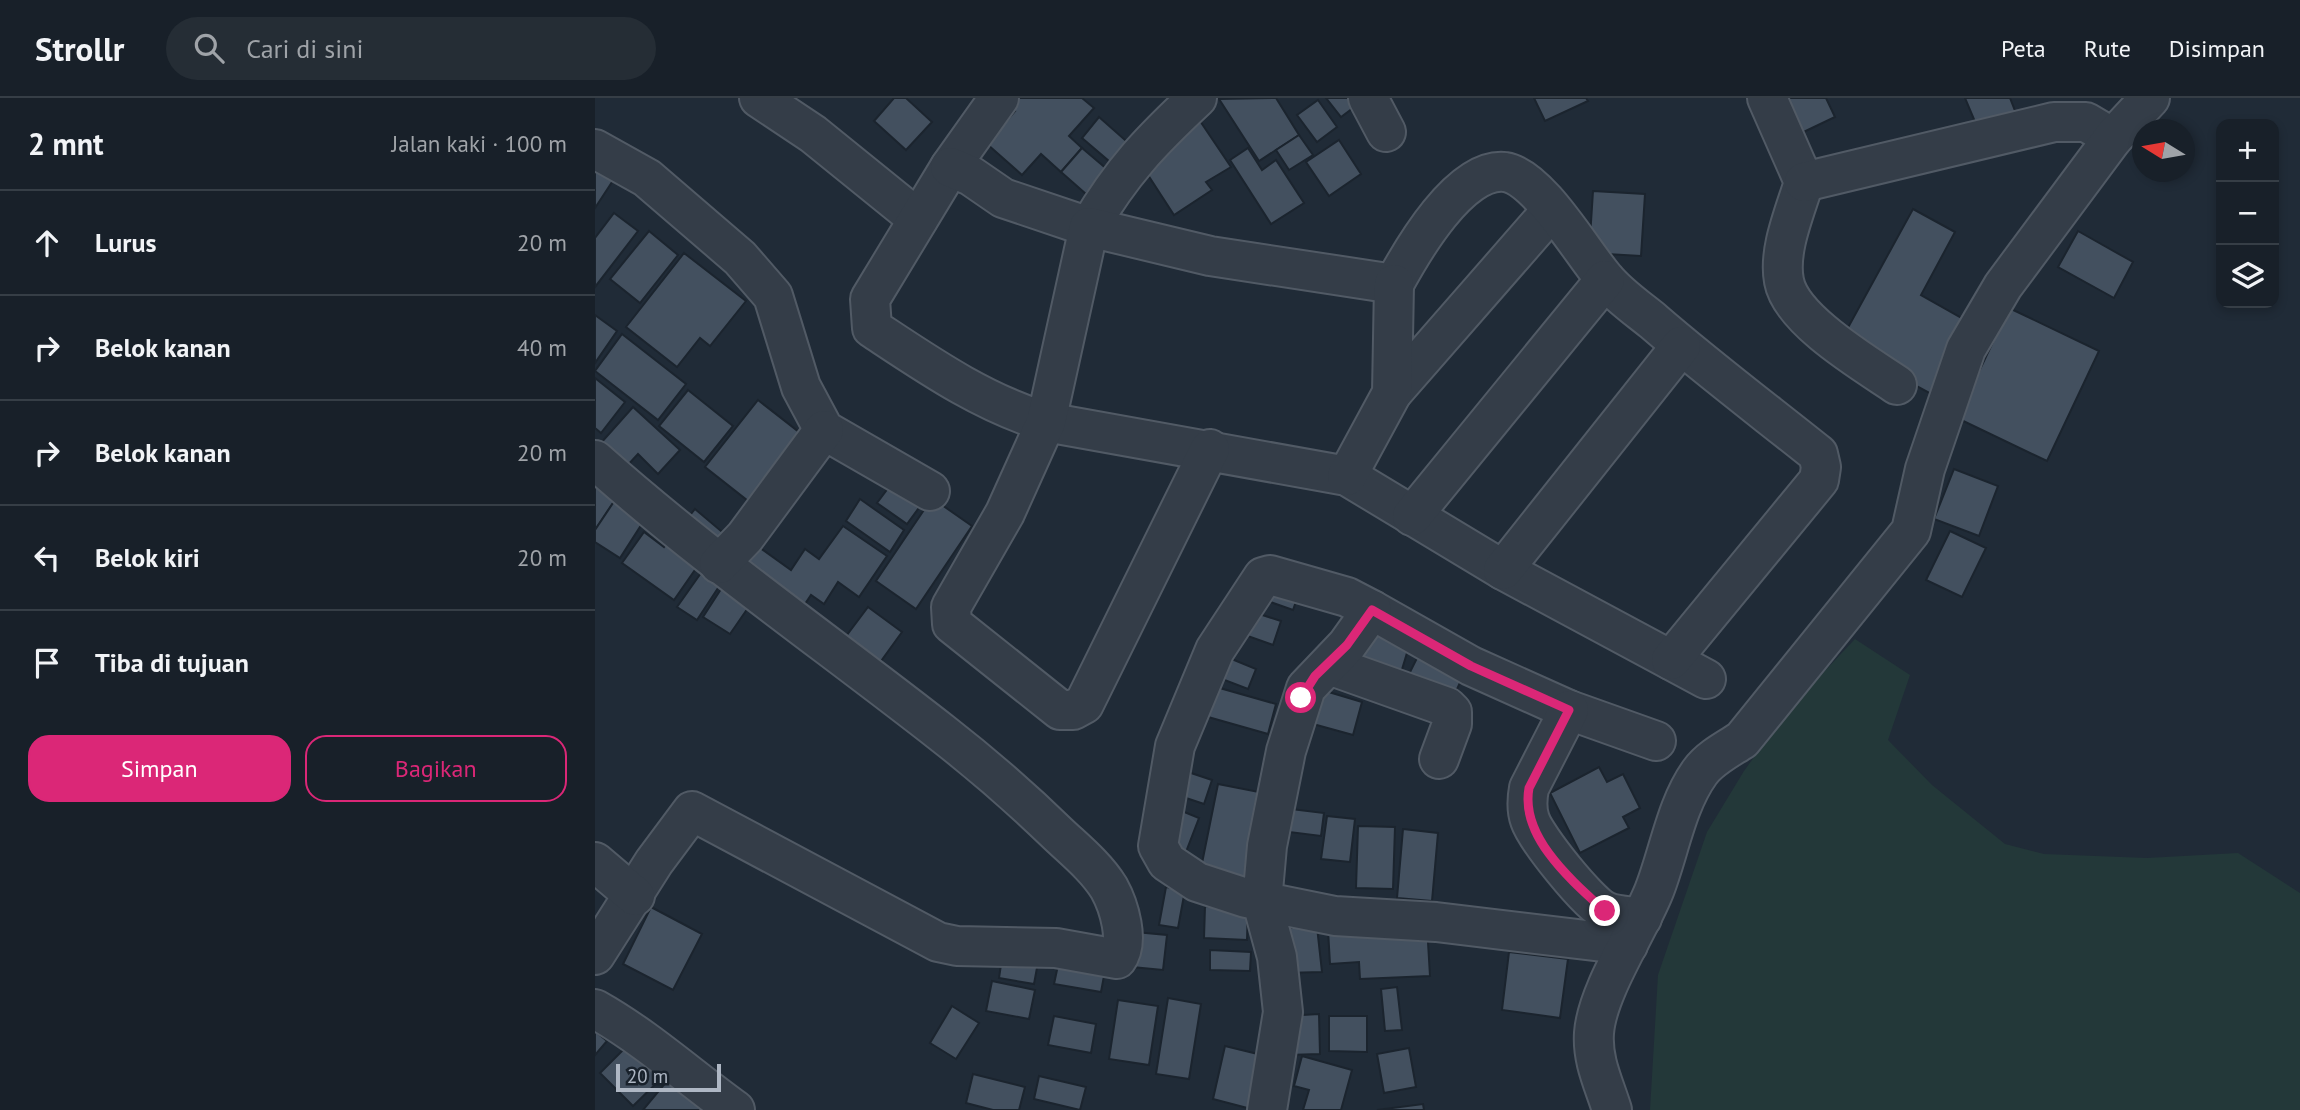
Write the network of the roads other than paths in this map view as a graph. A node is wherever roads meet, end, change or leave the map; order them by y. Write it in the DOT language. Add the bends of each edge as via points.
graph roads {
  1 [pos="759,98"];
  2 [pos="999,98"];
  3 [pos="1197,98"];
  4 [pos="1368,98"];
  5 [pos="1767,98"];
  6 [pos="2150,98"];
  7 [pos="1386,132"];
  8 [pos="2113,138"];
  9 [pos="595,149"];
  10 [pos="950,167"];
  11 [pos="1804,182"];
  12 [pos="1552,209"];
  13 [pos="918,219"];
  14 [pos="1089,227"];
  15 [pos="1605,280"];
  16 [pos="1394,284"];
  17 [pos="1681,346"];
  18 [pos="1897,385"];
  19 [pos="1392,393"];
  20 [pos="1046,422"];
  21 [pos="824,430"];
  22 [pos="1210,449"];
  23 [pos="595,460"];
  24 [pos="1347,476"];
  25 [pos="930,491"];
  26 [pos="1412,516"];
  27 [pos="719,565"];
  28 [pos="1503,570"];
  29 [pos="1372,610"];
  30 [pos="1671,660"];
  31 [pos="1329,665"];
  32 [pos="1706,679"];
  33 [pos="1569,710"];
  34 [pos="1656,741"];
  35 [pos="1439,759"];
  36 [pos="595,862"];
  37 [pos="635,896"];
  38 [pos="1262,902"];
  39 [pos="1635,932"];
  40 [pos="595,955"];
  41 [pos="595,1009"];
  42 [pos="735,1110"];
  43 [pos="1268,1110"];
  44 [pos="1612,1110"];
  1 -- 13 [label="street" via="813,134"];
  2 -- 10 [label="street"];
  3 -- 14 [label="street" via="1139,152"];
  4 -- 7 [label="street"];
  5 -- 11 [label="street"];
  6 -- 8 [label="street"];
  8 -- 11 [label="street" via="2086,122 2053,122"];
  8 -- 39 [label="street" via="2003,286 1966,349 1925,469 1911,531 1742,740 1700,772"];
  9 -- 21 [label="street" via="646,178 740,258 773,296 801,387"];
  10 -- 13 [label="street"];
  10 -- 14 [label="street" via="1003,198"];
  11 -- 18 [label="street" via="1786,243 1784,281 1791,298 1829,338"];
  12 -- 15 [label="street"];
  12 -- 16 [label="street" via="1519,177 1504,172 1485,177 1459,193 1418,241"];
  12 -- 19 [label="street"];
  13 -- 20 [label="street" via="870,299 872,328 985,399"];
  14 -- 16 [label="street" via="1210,256"];
  14 -- 20 [label="street"];
  15 -- 17 [label="street"];
  15 -- 26 [label="street"];
  16 -- 19 [label="street"];
  17 -- 28 [label="street"];
  17 -- 30 [label="street" via="1818,454 1822,467 1819,480"];
  19 -- 24 [label="street"];
  20 -- 22 [label="street"];
  20 -- 22 [label="street" via="1005,513 956,597 950,616 952,624 1060,710 1084,704"];
  21 -- 25 [label="street"];
  21 -- 27 [label="street"];
  22 -- 24 [label="street"];
  23 -- 27 [label="street"];
  24 -- 26 [label="street"];
  26 -- 28 [label="street"];
  27 -- 37 [label="street" via="1007,784 1064,839 1109,888 1122,927 1120,957 1056,948 938,943 697,811 689,812"];
  28 -- 30 [label="street"];
  29 -- 31 [label="street"];
  29 -- 33 [label="street" via="1471,666"];
  29 -- 38 [label="street" via="1347,597 1270,575 1263,577 1215,650 1175,746 1160,854 1197,882"];
  30 -- 32 [label="street"];
  31 -- 35 [label="street" via="1447,707 1452,724"];
  31 -- 38 [label="street" via="1306,688 1291,727 1267,846"];
  33 -- 34 [label="street"];
  33 -- 39 [label="street" via="1529,788 1529,819 1537,836 1580,889"];
  36 -- 37 [label="street"];
  37 -- 40 [label="street"];
  38 -- 39 [label="street" via="1335,916"];
  38 -- 43 [label="street" via="1277,957 1283,1012"];
  39 -- 44 [label="street" via="1594,1030 1594,1058"];
  41 -- 42 [label="street" via="639,1034"];
}
